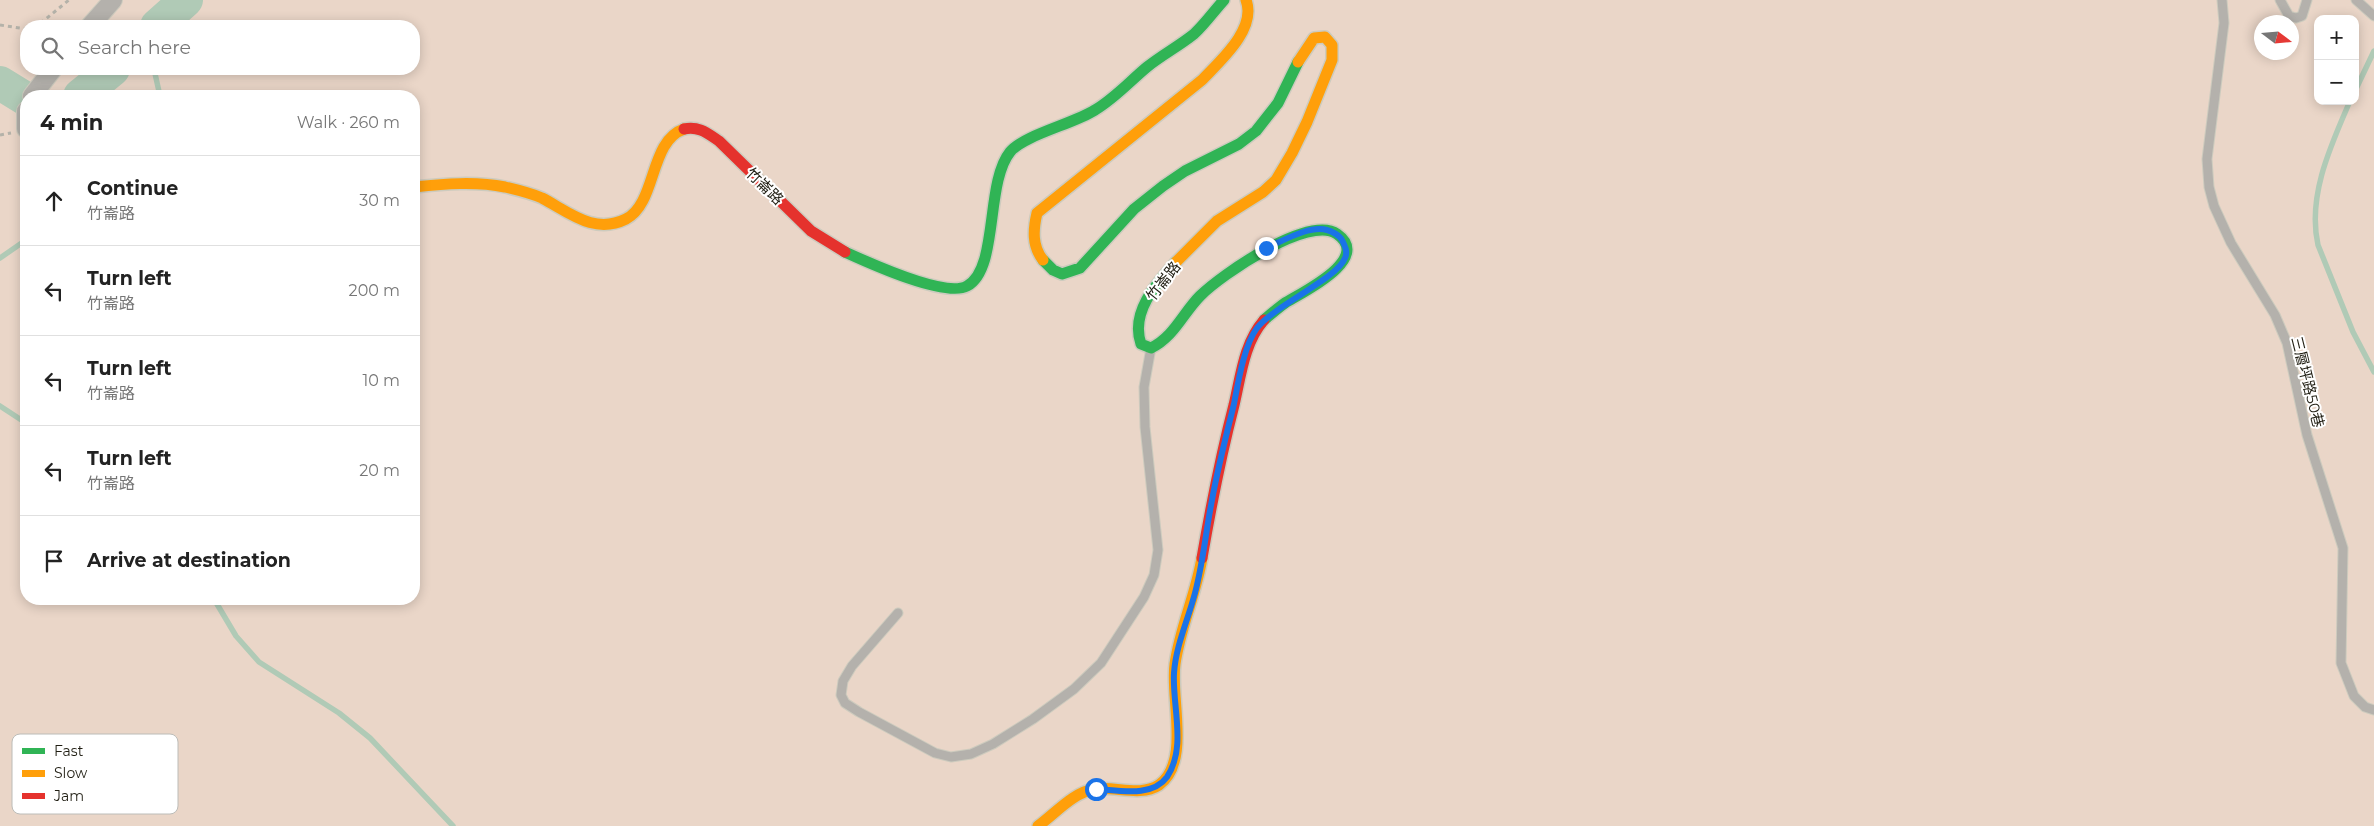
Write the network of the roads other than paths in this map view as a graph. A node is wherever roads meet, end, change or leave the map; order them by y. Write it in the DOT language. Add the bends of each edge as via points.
graph roads {
  1 [pos="113,0"];
  2 [pos="1224,0"];
  3 [pos="1246,0"];
  4 [pos="2222,0"];
  5 [pos="2280,0"];
  6 [pos="2307,0"];
  7 [pos="2356,0"];
  8 [pos="2374,16"];
  9 [pos="95,20"];
  10 [pos="49,75"];
  11 [pos="37,90"];
  12 [pos="420,186"];
  13 [pos="1151,348"];
  14 [pos="898,613"];
  15 [pos="2374,710"];
  16 [pos="1038,826"];
  1 -- 9 [label="street"];
  2 -- 12 [label="street, 竹崙路" via="1191,35 1145,69 1113,99 1066,125 1023,141 1009,153 1000,170 993,199 984,264 979,277 967,287 952,290 927,285 892,272 814,234 721,144 695,127 683,128 671,138 632,216 614,224 599,226 586,223 533,194 502,186 474,182"];
  3 -- 13 [label="street, 竹崙路" via="1249,17 1215,67 1195,87 1047,204 1038,213 1034,227 1034,243 1041,259 1055,271 1065,274 1080,268 1152,193 1247,139 1264,124 1279,103 1306,47 1314,38 1325,37 1332,45 1332,60 1288,163 1274,182 1217,221 1162,279 1138,319 1137,334 1142,344"];
  4 -- 15 [label="lane, 三層坪路50巷" via="2224,23 2207,159 2209,186 2214,206 2231,243 2275,315 2287,343 2307,435 2343,548 2341,663 2354,696 2365,707"];
  5 -- 6 [label="lane" via="2289,16 2296,18 2302,16"];
  7 -- 8 [label="lane"];
  10 -- 11 [label="street"];
  13 -- 14 [label="lane" via="1144,387 1158,550 1144,597 1101,663 1074,689 1033,719 985,747 952,757 935,753 859,712 845,703 841,695 843,681 852,666"];
  13 -- 16 [label="street" via="1161,344 1187,309 1239,262 1314,229 1328,230 1340,237 1346,248 1345,258 1337,270 1272,314 1257,329 1247,352 1212,497 1196,592 1178,647 1174,680 1177,747 1173,765 1166,778 1155,787 1142,791 1086,791"];
}
